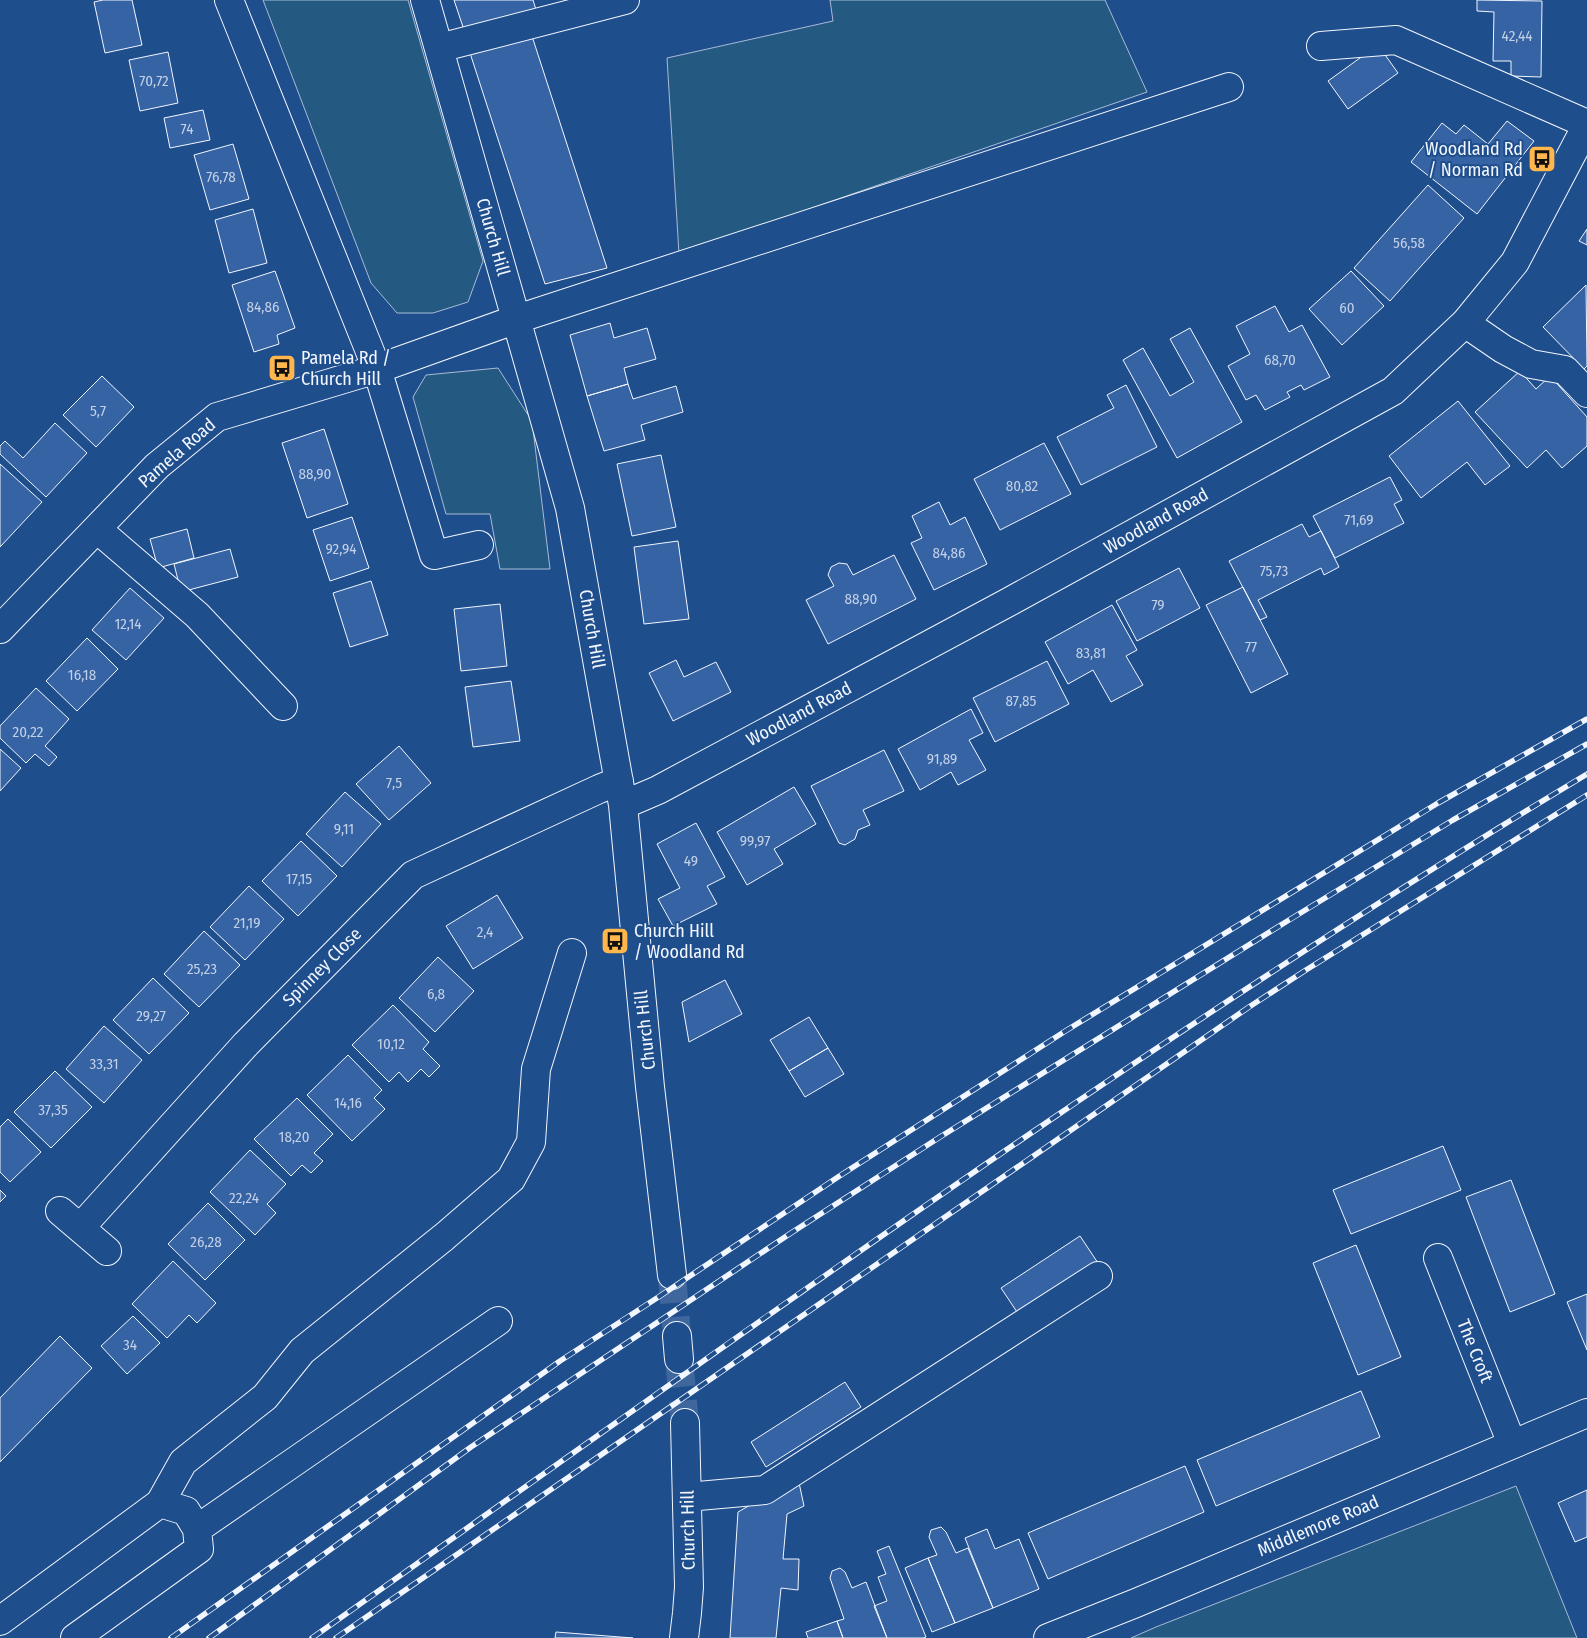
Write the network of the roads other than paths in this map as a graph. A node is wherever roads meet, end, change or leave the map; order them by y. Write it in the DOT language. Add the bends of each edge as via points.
graph roads {
  1 [pos="229,0"];
  2 [pos="425,0"];
  3 [pos="625,0"];
  4 [pos="439,48"];
  5 [pos="1336,67"];
  6 [pos="1230,88"];
  7 [pos="1587,125"];
  8 [pos="517,319"];
  9 [pos="1465,323"];
  10 [pos="377,369"];
  11 [pos="1587,392"];
  12 [pos="97,529"];
  13 [pos="479,544"];
  14 [pos="0,629"];
  15 [pos="283,706"];
  16 [pos="621,793"];
  17 [pos="572,953"];
  18 [pos="107,1251"];
  19 [pos="1438,1258"];
  20 [pos="672,1275"];
  21 [pos="1098,1276"];
  22 [pos="498,1321"];
  23 [pos="1587,1412"];
  24 [pos="685,1423"];
  25 [pos="1512,1444"];
  26 [pos="688,1497"];
  27 [pos="160,1503"];
  28 [pos="197,1529"];
  29 [pos="0,1621"];
  30 [pos="75,1638"];
  31 [pos="684,1638"];
  32 [pos="1048,1638"];
  1 -- 10 [label="street"];
  2 -- 4 [label="street, Church Hill"];
  3 -- 4 [label="street"];
  4 -- 8 [label="street, Church Hill"];
  5 -- 7 [label="street" via="1321,46 1396,40"];
  6 -- 8 [label="street, Pamela Road"];
  7 -- 9 [label="street, Woodland Road" via="1515,262"];
  8 -- 10 [label="street, Pamela Road"];
  8 -- 16 [label="street, Church Hill" via="570,508"];
  9 -- 11 [label="street" via="1531,364 1565,370"];
  9 -- 16 [label="street, Woodland Road" via="1393,391 658,790"];
  10 -- 12 [label="street, Pamela Road" via="217,417 157,466"];
  10 -- 13 [label="street" via="434,555"];
  12 -- 14 [label="street, Pamela Road"];
  12 -- 15 [label="street" via="196,615"];
  16 -- 18 [label="street, Spinney Close" via="599,789 413,875 70,1219"];
  16 -- 20 [label="street, Church Hill"];
  17 -- 27 [label="street" via="536,1069 531,1142 511,1179 451,1232 302,1351 265,1397 183,1462"];
  19 -- 25 [label="street, The Croft"];
  21 -- 26 [label="street" via="765,1490"];
  22 -- 28 [label="street"];
  23 -- 25 [label="street, Middlemore Road"];
  24 -- 26 [label="street, Church Hill"];
  25 -- 32 [label="street, Middlemore Road"];
  26 -- 31 [label="street, Church Hill" via="688,1613"];
  27 -- 28 [label="street" via="186,1511"];
  27 -- 29 [label="street"];
  28 -- 30 [label="street" via="199,1549"];
}
